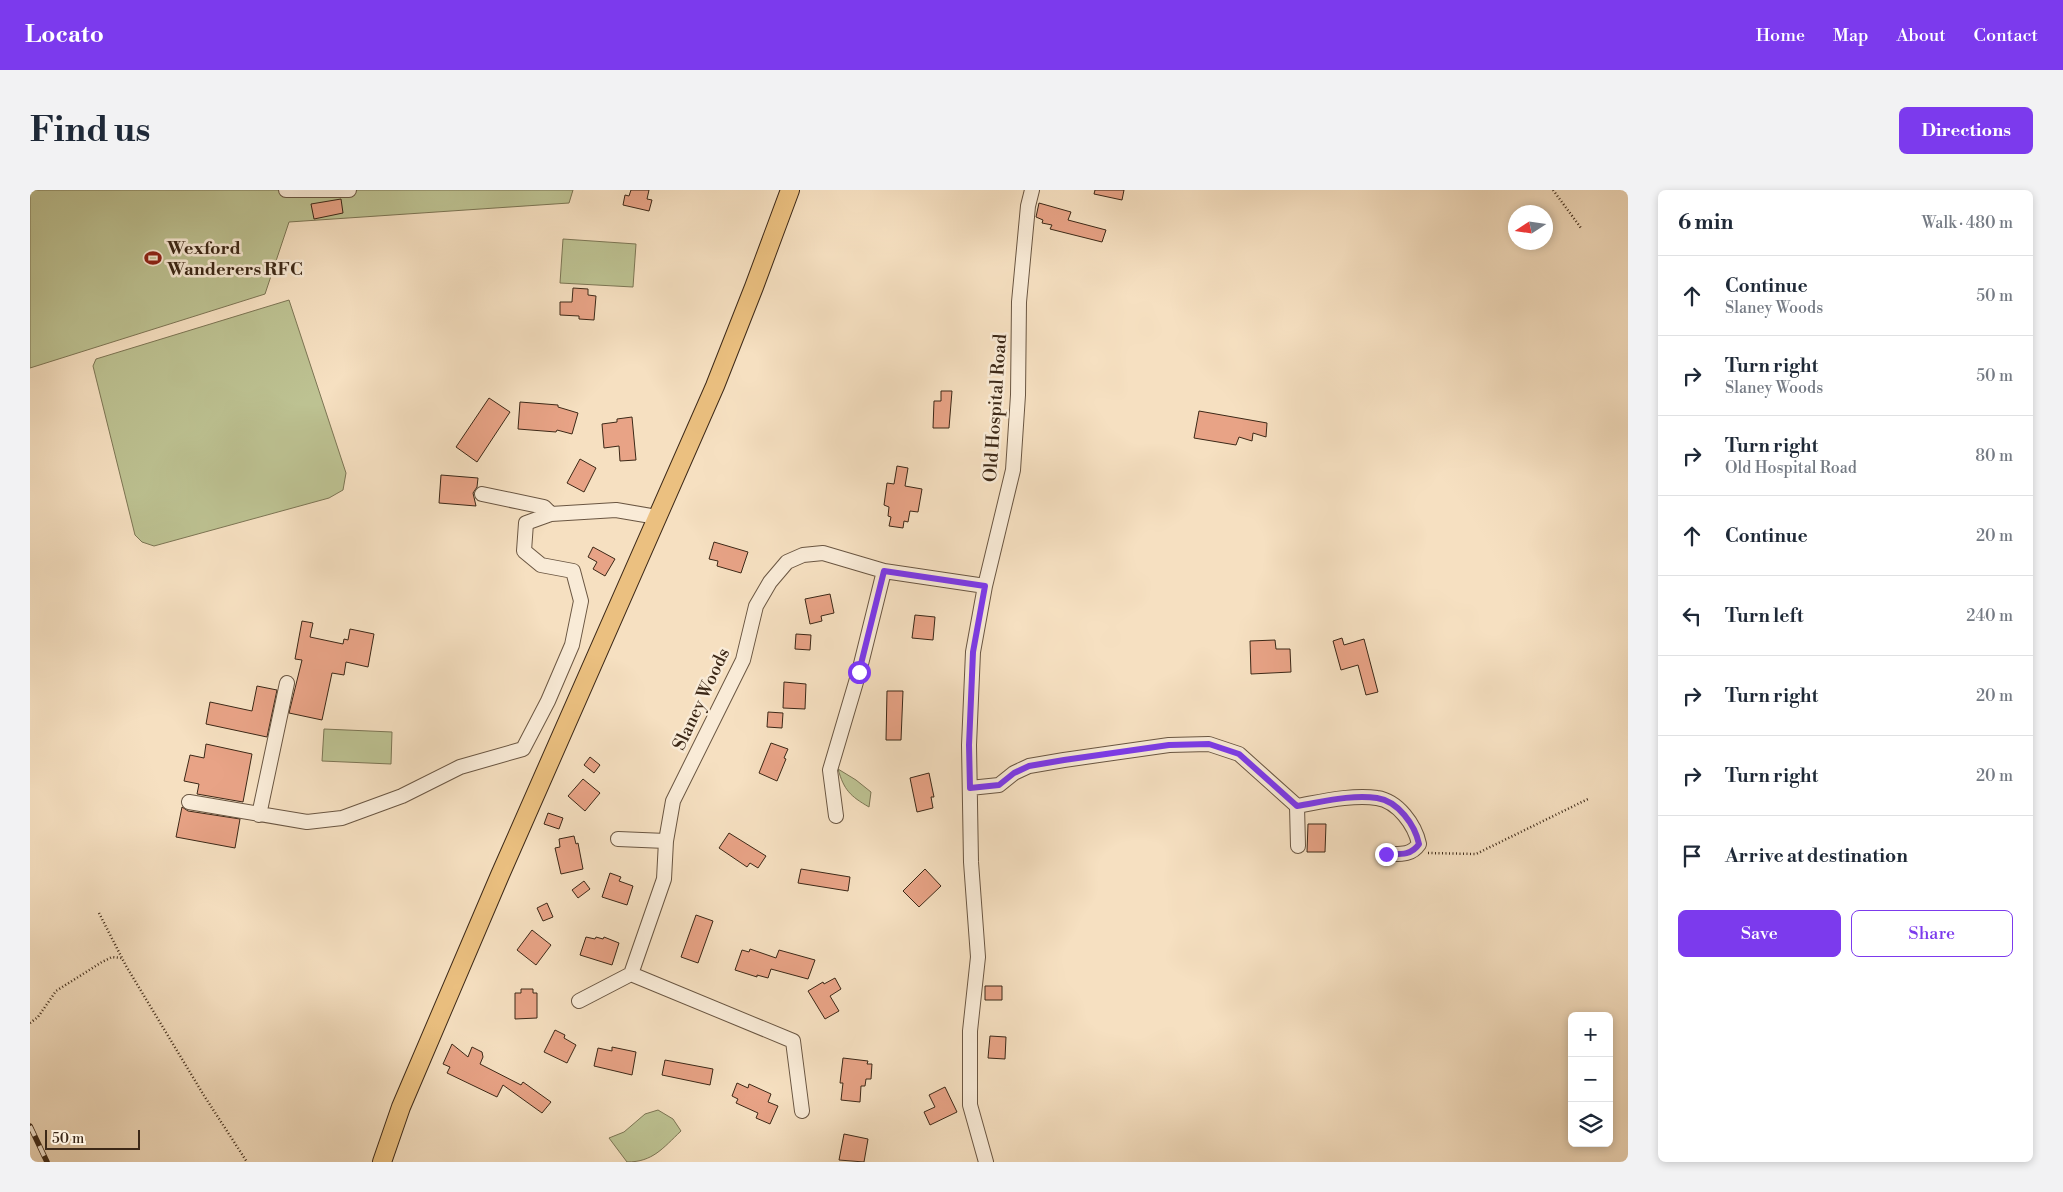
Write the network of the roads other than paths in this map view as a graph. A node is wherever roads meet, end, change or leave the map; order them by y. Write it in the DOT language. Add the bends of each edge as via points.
graph roads {
  1 [pos="286,190"];
  2 [pos="349,190"];
  3 [pos="790,190"];
  4 [pos="1032,190"];
  5 [pos="482,494"];
  6 [pos="551,514"];
  7 [pos="656,517"];
  8 [pos="884,571"];
  9 [pos="985,586"];
  10 [pos="287,683"];
  11 [pos="970,788"];
  12 [pos="189,802"];
  13 [pos="1297,806"];
  14 [pos="260,815"];
  15 [pos="836,816"];
  16 [pos="618,839"];
  17 [pos="666,841"];
  18 [pos="1298,846"];
  19 [pos="1386,854"];
  20 [pos="631,974"];
  21 [pos="580,1001"];
  22 [pos="802,1111"];
  23 [pos="382,1162"];
  24 [pos="986,1162"];
  1 -- 2 [label="street"];
  3 -- 7 [label="main road" via="715,386"];
  4 -- 9 [label="street, Old Hospital Road" via="1019,302 1013,470"];
  5 -- 6 [label="street" via="544,506"];
  6 -- 7 [label="street" via="616,510"];
  6 -- 14 [label="street" via="526,523 524,551 540,566 573,571 580,601 572,645 523,749 460,767 402,796 342,818 307,822"];
  7 -- 23 [label="main road" via="408,1090"];
  8 -- 9 [label="street, Slaney Woods"];
  8 -- 15 [label="street" via="830,770"];
  8 -- 17 [label="street, Slaney Woods" via="823,553 803,555 787,562 770,582 756,606 742,660 673,801"];
  9 -- 11 [label="street, Old Hospital Road" via="973,652"];
  10 -- 14 [label="street"];
  11 -- 13 [label="street" via="999,785 1029,766 1169,745 1209,744 1239,754"];
  11 -- 24 [label="street, Old Hospital Road" via="971,862 978,957 970,1030 970,1105"];
  12 -- 14 [label="street"];
  13 -- 18 [label="street"];
  13 -- 19 [label="street" via="1351,798 1378,798 1396,807 1417,833 1419,844 1407,853"];
  16 -- 17 [label="street"];
  17 -- 20 [label="street, Slaney Woods" via="664,879"];
  20 -- 21 [label="street"];
  20 -- 22 [label="street" via="793,1041"];
}
